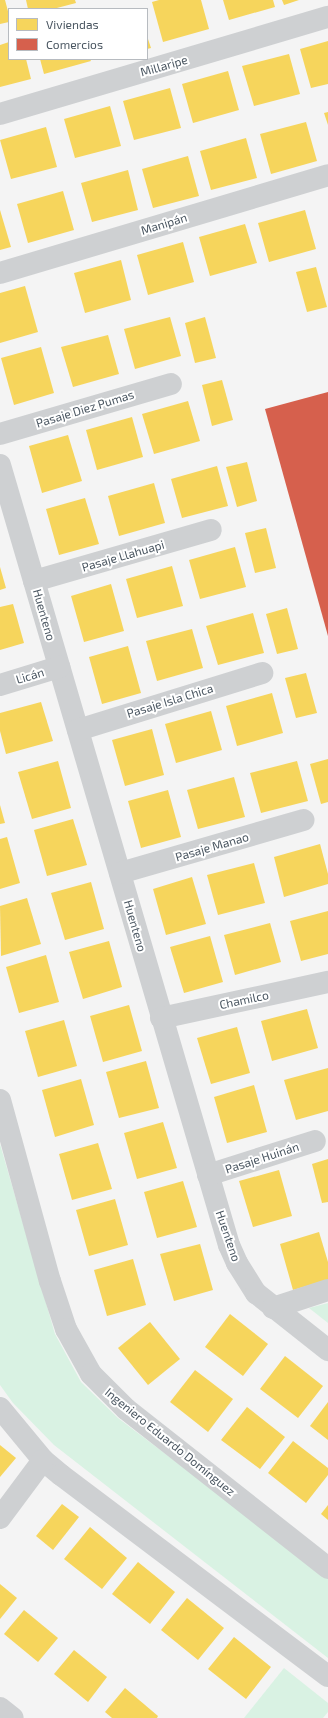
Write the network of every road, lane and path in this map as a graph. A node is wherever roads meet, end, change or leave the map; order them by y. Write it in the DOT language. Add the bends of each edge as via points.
graph roads {
  1 [pos="328,17"];
  2 [pos="0,114"];
  3 [pos="327,179"];
  4 [pos="0,273"];
  5 [pos="171,384"];
  6 [pos="0,434"];
  7 [pos="0,465"];
  8 [pos="211,530"];
  9 [pos="34,582"];
  10 [pos="59,667"];
  11 [pos="262,673"];
  12 [pos="0,685"];
  13 [pos="78,730"];
  14 [pos="304,820"];
  15 [pos="120,873"];
  16 [pos="328,982"];
  17 [pos="161,1018"];
  18 [pos="0,1100"];
  19 [pos="315,1141"];
  20 [pos="208,1175"];
  21 [pos="328,1290"];
  22 [pos="273,1308"];
  23 [pos="328,1350"];
  24 [pos="0,1408"];
  25 [pos="43,1460"];
  26 [pos="0,1518"];
  27 [pos="328,1568"];
  28 [pos="328,1676"];
  29 [pos="0,1708"];
  30 [pos="13,1718"];
  1 -- 2 [label="street, Millaripe"];
  3 -- 4 [label="street, Manipán"];
  5 -- 6 [label="street, Pasaje Diez Pumas"];
  7 -- 9 [label="street, Huenteno"];
  8 -- 9 [label="street, Pasaje Llahuapi"];
  9 -- 10 [label="street, Huenteno"];
  10 -- 12 [label="street, Licán"];
  10 -- 13 [label="street, Huenteno"];
  11 -- 13 [label="street, Pasaje Isla Chica"];
  13 -- 15 [label="street, Huenteno"];
  14 -- 15 [label="street, Pasaje Manao"];
  15 -- 17 [label="street, Huenteno"];
  16 -- 17 [label="street, Chamilco"];
  17 -- 20 [label="street, Huenteno"];
  18 -- 27 [label="street, Ingeniero Eduardo Domínguez" via="50,1281 66,1329 91,1374 126,1409"];
  19 -- 20 [label="street, Pasaje Huinán"];
  20 -- 22 [label="street, Huenteno" via="237,1263 256,1293"];
  21 -- 22 [label="street"];
  22 -- 23 [label="street, Huenteno"];
  24 -- 25 [label="street"];
  25 -- 26 [label="street"];
  25 -- 28 [label="street"];
  29 -- 30 [label="street"];
}
